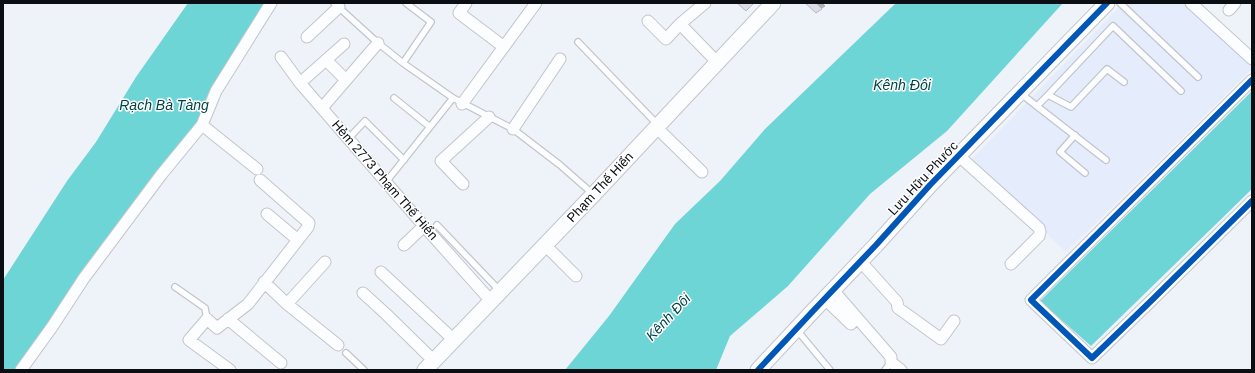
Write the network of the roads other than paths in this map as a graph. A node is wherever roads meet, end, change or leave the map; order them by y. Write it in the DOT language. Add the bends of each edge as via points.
graph roads {
  1 [pos="271,3"];
  2 [pos="406,3"];
  3 [pos="466,3"];
  4 [pos="536,3"];
  5 [pos="705,3"];
  6 [pos="1107,3"];
  7 [pos="1120,3"];
  8 [pos="1191,3"];
  9 [pos="336,5"];
  10 [pos="767,5"];
  11 [pos="648,21"];
  12 [pos="680,24"];
  13 [pos="307,37"];
  14 [pos="578,42"];
  15 [pos="378,43"];
  16 [pos="344,44"];
  17 [pos="504,47"];
  18 [pos="281,57"];
  19 [pos="560,59"];
  20 [pos="1252,59"];
  21 [pos="326,60"];
  22 [pos="717,62"];
  23 [pos="403,63"];
  24 [pos="1198,77"];
  25 [pos="346,80"];
  26 [pos="1252,80"];
  27 [pos="1124,82"];
  28 [pos="300,83"];
  29 [pos="1181,91"];
  30 [pos="1020,93"];
  31 [pos="1048,95"];
  32 [pos="394,98"];
  33 [pos="458,101"];
  34 [pos="1037,106"];
  35 [pos="322,108"];
  36 [pos="489,117"];
  37 [pos="202,125"];
  38 [pos="657,126"];
  39 [pos="430,127"];
  40 [pos="513,129"];
  41 [pos="1074,135"];
  42 [pos="348,138"];
  43 [pos="959,156"];
  44 [pos="404,160"];
  45 [pos="1106,160"];
  46 [pos="257,169"];
  47 [pos="702,172"];
  48 [pos="1085,173"];
  49 [pos="260,180"];
  50 [pos="386,182"];
  51 [pos="463,184"];
  52 [pos="593,194"];
  53 [pos="1252,201"];
  54 [pos="267,214"];
  55 [pos="437,225"];
  56 [pos="424,226"];
  57 [pos="298,240"];
  58 [pos="545,244"];
  59 [pos="404,245"];
  60 [pos="325,262"];
  61 [pos="861,262"];
  62 [pos="1011,264"];
  63 [pos="382,272"];
  64 [pos="576,276"];
  65 [pos="264,282"];
  66 [pos="175,287"];
  67 [pos="363,293"];
  68 [pos="829,294"];
  69 [pos="496,296"];
  70 [pos="287,304"];
  71 [pos="207,319"];
  72 [pos="228,319"];
  73 [pos="954,321"];
  74 [pos="851,324"];
  75 [pos="796,329"];
  76 [pos="454,340"];
  77 [pos="338,345"];
  78 [pos="346,353"];
  79 [pos="281,363"];
  80 [pos="430,366"];
  81 [pos="888,366"];
  82 [pos="763,367"];
  83 [pos="21,370"];
  84 [pos="230,370"];
  85 [pos="364,370"];
  86 [pos="830,370"];
  87 [pos="901,370"];
  1 -- 37 [label="street" via="216,91"];
  2 -- 23 [label="lane" via="431,22"];
  3 -- 17 [label="street" via="459,13"];
  4 -- 17 [label="street"];
  5 -- 12 [label="street"];
  6 -- 30 [label="street, Lưu Hữu Phước"];
  7 -- 24 [label="lane"];
  8 -- 20 [label="street"];
  9 -- 13 [label="street"];
  9 -- 15 [label="lane"];
  10 -- 22 [label="street, Phạm Thế Hiển"];
  11 -- 12 [label="street" via="666,39"];
  12 -- 22 [label="street"];
  14 -- 38 [label="lane"];
  15 -- 23 [label="lane"];
  15 -- 25 [label="street"];
  16 -- 21 [label="street"];
  17 -- 33 [label="street"];
  18 -- 28 [label="street, Hẻm 2773 Phạm Thế Hiển"];
  19 -- 40 [label="street"];
  21 -- 25 [label="street"];
  21 -- 28 [label="street"];
  22 -- 38 [label="street, Phạm Thế Hiển"];
  23 -- 33 [label="lane"];
  25 -- 35 [label="street"];
  26 -- 53 [label="street" via="1031,300 1092,358"];
  27 -- 31 [label="lane" via="1107,69 1071,107"];
  28 -- 35 [label="street, Hẻm 2773 Phạm Thế Hiển"];
  29 -- 31 [label="lane" via="1113,26"];
  30 -- 34 [label="lane"];
  30 -- 43 [label="street, Lưu Hữu Phước"];
  31 -- 34 [label="lane"];
  32 -- 39 [label="lane"];
  33 -- 36 [label="lane"];
  33 -- 39 [label="lane"];
  34 -- 41 [label="lane"];
  35 -- 42 [label="street, Hẻm 2773 Phạm Thế Hiển"];
  36 -- 40 [label="lane"];
  36 -- 51 [label="street" via="441,161"];
  37 -- 46 [label="street"];
  37 -- 83 [label="street" via="120,229"];
  38 -- 47 [label="street"];
  38 -- 52 [label="street, Phạm Thế Hiển"];
  39 -- 44 [label="lane"];
  40 -- 52 [label="lane"];
  41 -- 45 [label="lane"];
  41 -- 48 [label="lane" via="1060,152"];
  42 -- 44 [label="lane" via="365,121"];
  42 -- 50 [label="street, Hẻm 2773 Phạm Thế Hiển"];
  43 -- 61 [label="street, Lưu Hữu Phước"];
  43 -- 62 [label="street" via="1039,228 1039,236"];
  44 -- 50 [label="lane"];
  49 -- 57 [label="street" via="309,223"];
  50 -- 56 [label="street, Hẻm 2773 Phạm Thế Hiển"];
  52 -- 58 [label="street, Phạm Thế Hiển"];
  54 -- 57 [label="street"];
  55 -- 69 [label="lane"];
  56 -- 59 [label="street"];
  56 -- 69 [label="street, Hẻm 2773 Phạm Thế Hiển"];
  57 -- 65 [label="street"];
  58 -- 64 [label="street"];
  58 -- 69 [label="street, Phạm Thế Hiển"];
  60 -- 70 [label="street"];
  61 -- 68 [label="street, Lưu Hữu Phước"];
  61 -- 73 [label="street" via="898,302 898,308 941,339"];
  63 -- 76 [label="street"];
  65 -- 70 [label="street"];
  65 -- 72 [label="street" via="248,304"];
  66 -- 71 [label="lane" via="205,308"];
  67 -- 80 [label="street" via="386,314"];
  68 -- 74 [label="street"];
  68 -- 75 [label="street, Lưu Hữu Phước"];
  68 -- 81 [label="street" via="891,357"];
  69 -- 76 [label="street, Phạm Thế Hiển"];
  70 -- 77 [label="street"];
  71 -- 72 [label="street" via="217,328"];
  71 -- 84 [label="street" via="189,340"];
  72 -- 79 [label="street"];
  75 -- 82 [label="street, Lưu Hữu Phước"];
  75 -- 86 [label="lane"];
  76 -- 80 [label="street, Phạm Thế Hiển"];
  78 -- 85 [label="lane"];
  81 -- 87 [label="street"];
}
